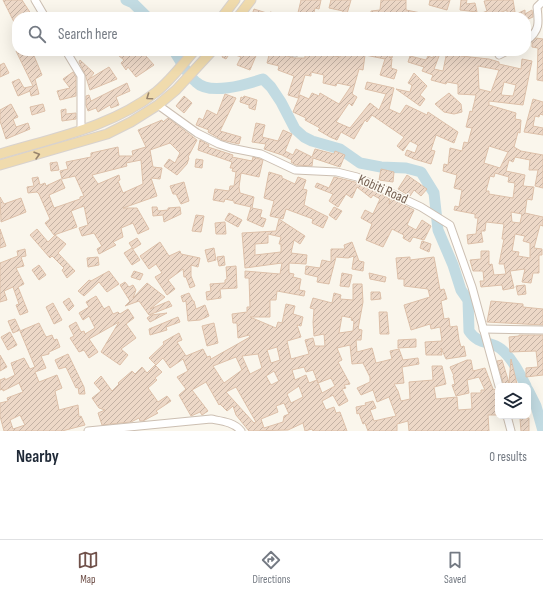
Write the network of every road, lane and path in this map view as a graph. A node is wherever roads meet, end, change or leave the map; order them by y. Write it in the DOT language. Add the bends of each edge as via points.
graph roads {
  1 [pos="35,0"];
  2 [pos="235,0"];
  3 [pos="251,0"];
  4 [pos="543,1"];
  5 [pos="42,12"];
  6 [pos="226,12"];
  7 [pos="242,12"];
  8 [pos="531,36"];
  9 [pos="69,56"];
  10 [pos="189,56"];
  11 [pos="208,56"];
  12 [pos="158,105"];
  13 [pos="81,130"];
  14 [pos="0,154"];
  15 [pos="0,165"];
  16 [pos="483,329"];
  17 [pos="543,330"];
  18 [pos="498,383"];
  19 [pos="508,419"];
  20 [pos="88,431"];
  21 [pos="241,431"];
  22 [pos="511,431"];
  1 -- 5 [label="street"];
  2 -- 6 [label="main road"];
  3 -- 7 [label="main road"];
  4 -- 8 [label="street" via="536,7 539,23"];
  9 -- 13 [label="street" via="82,76"];
  10 -- 13 [label="main road, one-way" via="158,91 135,107"];
  11 -- 12 [label="main road" via="187,80"];
  15 -- 12 [label="main road, one-way" via="107,134"];
  12 -- 16 [label="street, Kobiti Road" via="196,133 219,144 261,154 295,170 337,172 357,177 437,216 450,225 453,232"];
  13 -- 14 [label="main road"];
  16 -- 17 [label="street"];
  16 -- 18 [label="street, Kobiti Road"];
  19 -- 22 [label="street"];
  20 -- 21 [label="street" via="211,419 227,422"];
}
